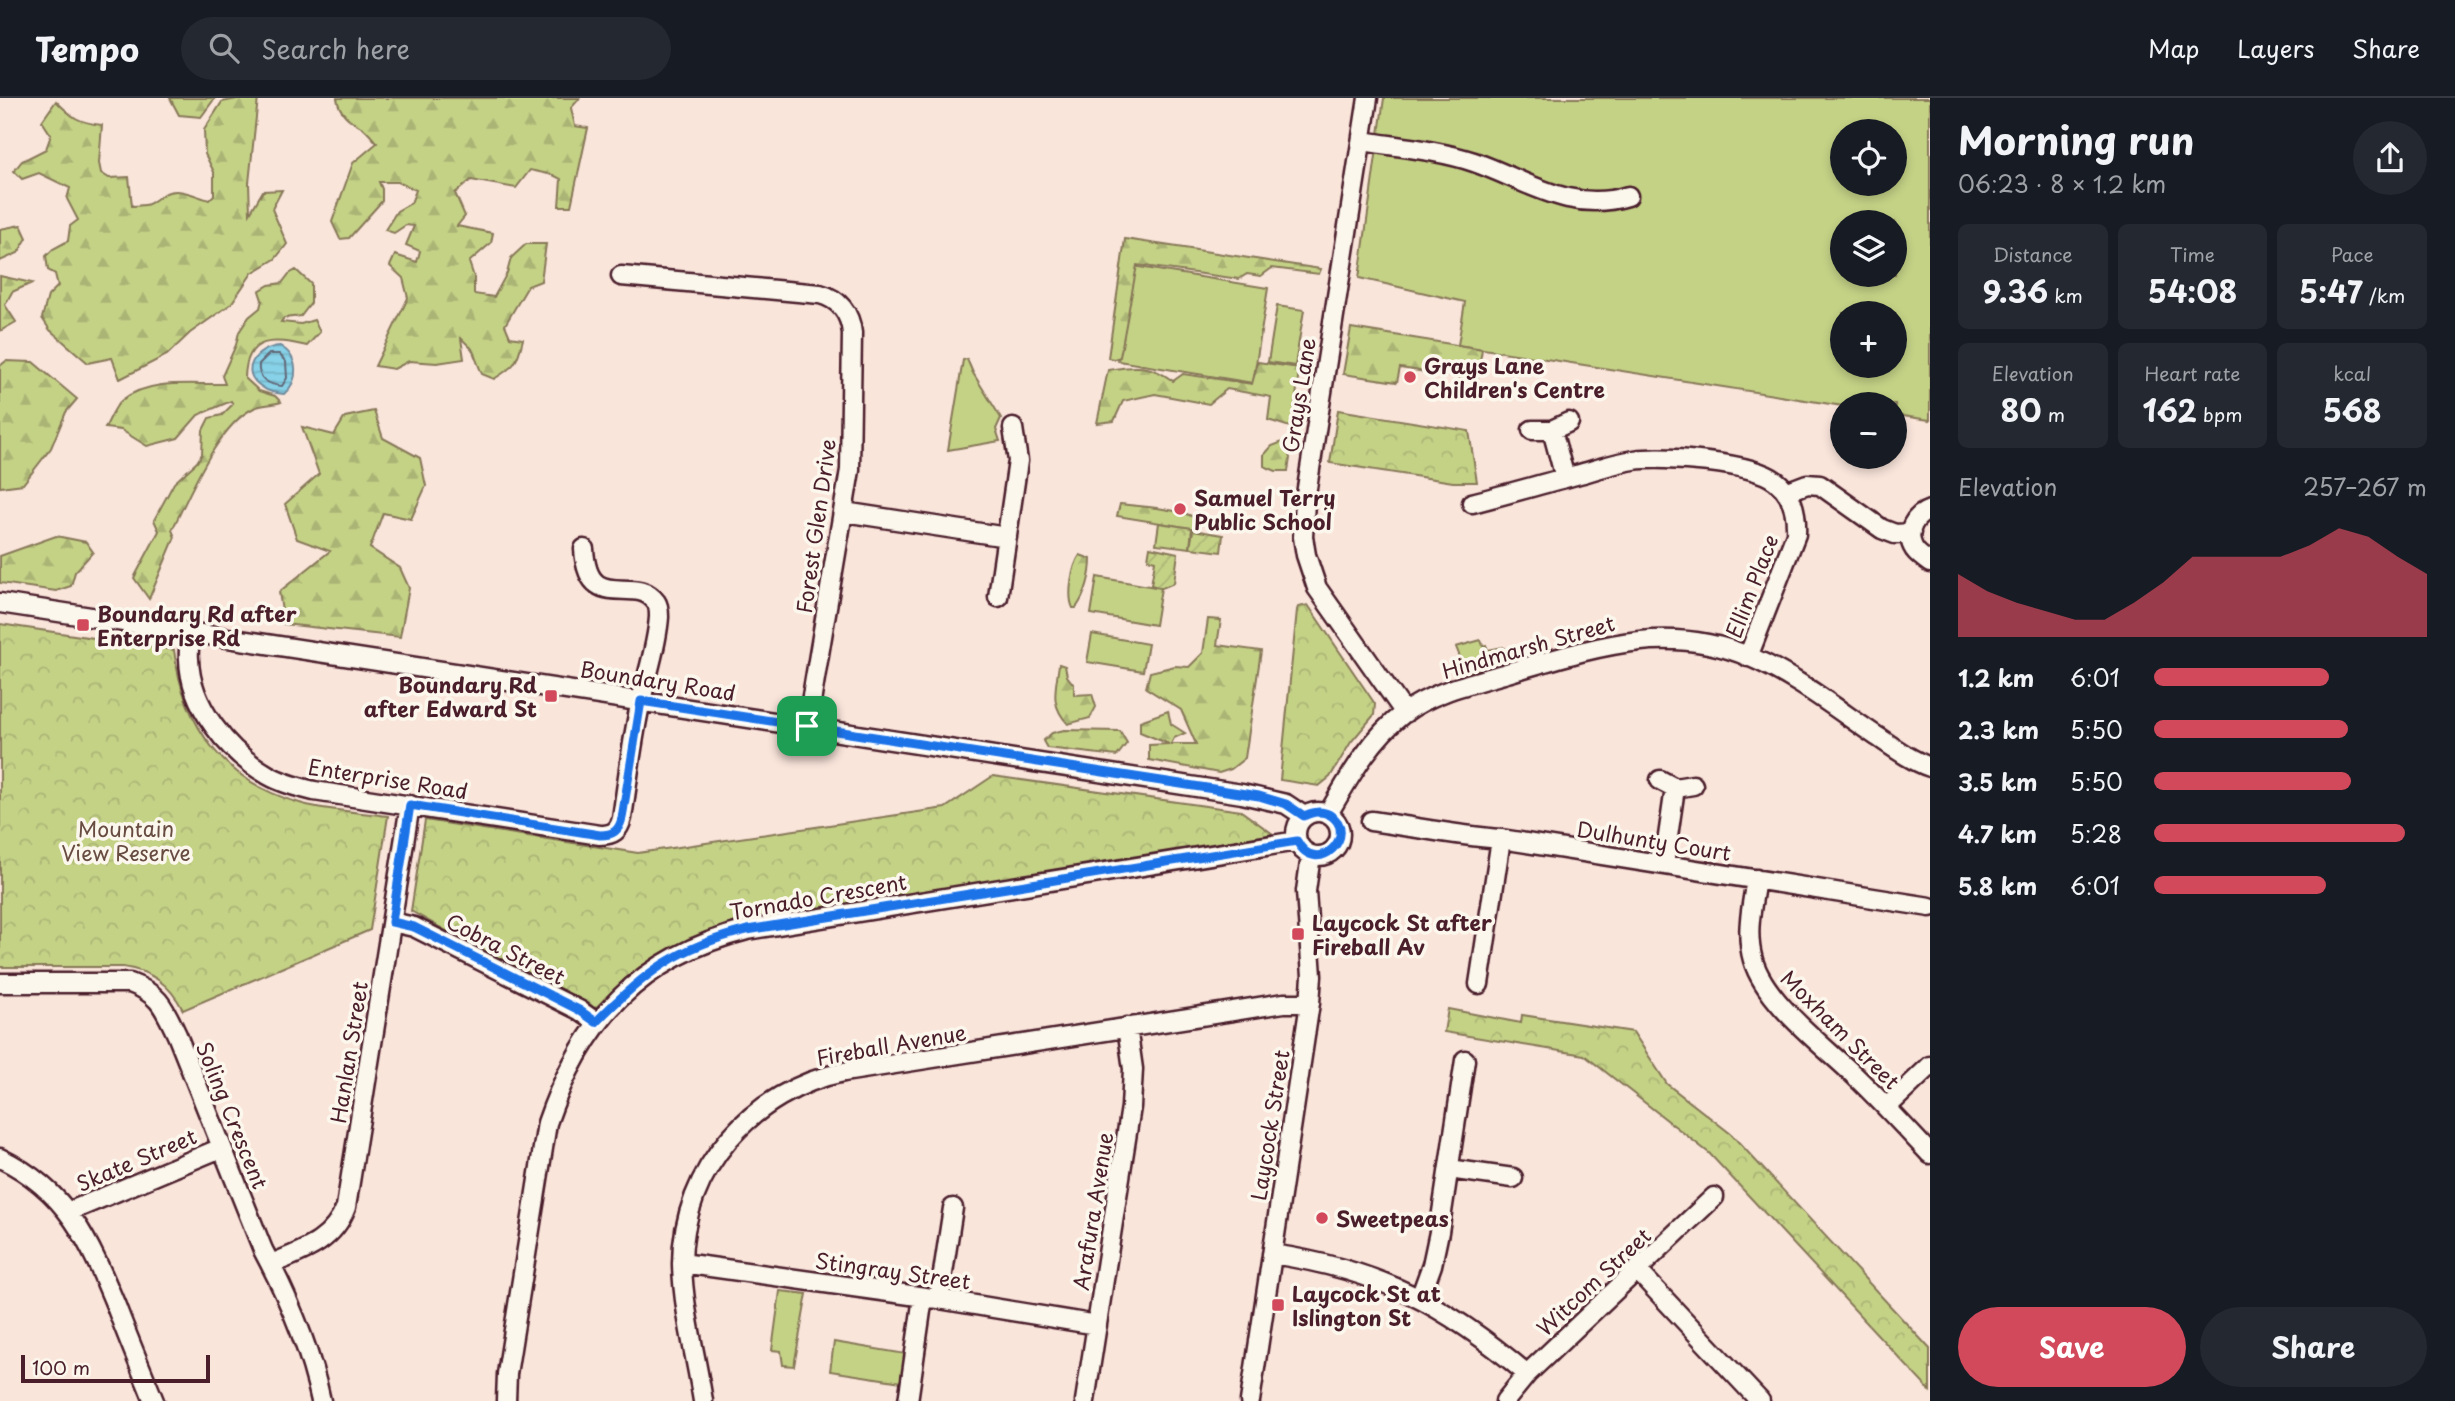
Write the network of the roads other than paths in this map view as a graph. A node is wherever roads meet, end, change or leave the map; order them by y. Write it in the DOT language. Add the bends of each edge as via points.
graph roads {
  1 [pos="1368,98"];
  2 [pos="1362,141"];
  3 [pos="1628,196"];
  4 [pos="621,276"];
  5 [pos="1569,422"];
  6 [pos="1013,428"];
  7 [pos="1532,429"];
  8 [pos="1552,430"];
  9 [pos="1564,478"];
  10 [pos="1786,492"];
  11 [pos="1472,503"];
  12 [pos="1930,510"];
  13 [pos="844,512"];
  14 [pos="1911,533"];
  15 [pos="1007,537"];
  16 [pos="584,549"];
  17 [pos="1930,563"];
  18 [pos="998,597"];
  19 [pos="0,603"];
  20 [pos="191,632"];
  21 [pos="1748,657"];
  22 [pos="641,701"];
  23 [pos="1405,713"];
  24 [pos="807,726"];
  25 [pos="1930,767"];
  26 [pos="1676,784"];
  27 [pos="410,805"];
  28 [pos="1328,814"];
  29 [pos="1304,816"];
  30 [pos="1371,821"];
  31 [pos="1501,839"];
  32 [pos="1297,841"];
  33 [pos="1311,855"];
  34 [pos="1664,864"];
  35 [pos="1756,879"];
  36 [pos="1930,907"];
  37 [pos="392,922"];
  38 [pos="0,983"];
  39 [pos="1479,984"];
  40 [pos="1310,1003"];
  41 [pos="596,1022"];
  42 [pos="1128,1027"];
  43 [pos="1465,1060"];
  44 [pos="1930,1066"];
  45 [pos="1887,1107"];
  46 [pos="221,1148"];
  47 [pos="1930,1154"];
  48 [pos="0,1158"];
  49 [pos="1449,1169"];
  50 [pos="1513,1178"];
  51 [pos="1714,1197"];
  52 [pos="953,1208"];
  53 [pos="68,1212"];
  54 [pos="1272,1254"];
  55 [pos="682,1263"];
  56 [pos="271,1264"];
  57 [pos="1637,1270"];
  58 [pos="931,1298"];
  59 [pos="1420,1298"];
  60 [pos="1097,1325"];
  61 [pos="1527,1374"];
  62 [pos="154,1401"];
  63 [pos="321,1401"];
  64 [pos="506,1401"];
  65 [pos="704,1401"];
  66 [pos="908,1401"];
  67 [pos="1085,1401"];
  68 [pos="1250,1401"];
  69 [pos="1505,1401"];
  70 [pos="1759,1401"];
  1 -- 2 [label="street, Grays Lane"];
  2 -- 3 [label="street" via="1449,155 1566,198 1605,202"];
  2 -- 23 [label="street, Grays Lane" via="1306,489 1303,537 1317,588"];
  4 -- 13 [label="street, Forest Glen Drive" via="813,293 839,303 852,333 851,461"];
  5 -- 8 [label="street"];
  6 -- 15 [label="street" via="1018,461"];
  7 -- 8 [label="street"];
  8 -- 9 [label="street"];
  9 -- 10 [label="street" via="1622,463 1672,458 1762,473"];
  9 -- 11 [label="street"];
  10 -- 14 [label="street" via="1807,484 1820,485 1882,530"];
  10 -- 21 [label="street, Ellim Place" via="1797,517 1796,534"];
  12 -- 14 [label="street" via="1918,515"];
  13 -- 15 [label="street"];
  13 -- 24 [label="street, Forest Glen Drive"];
  14 -- 17 [label="street" via="1912,545"];
  15 -- 18 [label="street"];
  16 -- 22 [label="street" via="586,569 595,583 645,594 657,605 654,652"];
  19 -- 20 [label="street, Boundary Road"];
  20 -- 22 [label="street, Boundary Road"];
  20 -- 27 [label="street, Enterprise Road" via="188,660 199,698 224,738 249,762 280,780 314,791"];
  21 -- 23 [label="street, Hindmarsh Street" via="1694,642 1626,641 1456,688"];
  21 -- 25 [label="street, Hindmarsh Street"];
  22 -- 24 [label="street, Boundary Road"];
  22 -- 27 [label="street, Enterprise Road" via="620,827 611,835"];
  23 -- 28 [label="street, Hindmarsh Street" via="1373,745"];
  24 -- 29 [label="street, Boundary Road" via="1259,796 1286,804"];
  26 -- 34 [label="street"];
  27 -- 37 [label="street, Hanlan Street"];
  28 -- 29 [label="street" via="1320,811"];
  28 -- 33 [label="street" via="1340,831 1337,845 1326,854"];
  29 -- 32 [label="street" via="1297,828"];
  30 -- 31 [label="street, Dulhunty Court"];
  31 -- 34 [label="street, Dulhunty Court"];
  31 -- 39 [label="street"];
  32 -- 33 [label="street"];
  32 -- 41 [label="street, Tornado Crescent" via="726,935 684,951 641,979"];
  33 -- 40 [label="street, Laycock Street" via="1306,891"];
  34 -- 35 [label="street, Dulhunty Court"];
  35 -- 36 [label="street, Dulhunty Court"];
  35 -- 45 [label="street, Moxham Street" via="1749,939 1763,982"];
  37 -- 41 [label="street, Cobra Street" via="414,927"];
  37 -- 56 [label="street, Hanlan Street" via="346,1207 337,1227 320,1242"];
  38 -- 46 [label="street, Soling Crescent" via="130,983 155,996 177,1035"];
  40 -- 42 [label="street, Fireball Avenue"];
  40 -- 54 [label="street, Laycock Street"];
  41 -- 64 [label="street, Tornado Crescent" via="559,1089 547,1124"];
  42 -- 55 [label="street, Fireball Avenue" via="844,1072 785,1093 738,1128 707,1170 691,1209"];
  42 -- 60 [label="street, Arafura Avenue" via="1131,1107"];
  43 -- 49 [label="street"];
  44 -- 45 [label="street"];
  45 -- 47 [label="street, Moxham Street"];
  46 -- 53 [label="street, Skate Street"];
  46 -- 56 [label="street, Soling Crescent"];
  48 -- 53 [label="street" via="29,1175"];
  49 -- 50 [label="street"];
  49 -- 59 [label="street" via="1432,1265"];
  51 -- 57 [label="street, Witcom Street"];
  52 -- 58 [label="street"];
  53 -- 62 [label="street" via="95,1255"];
  54 -- 59 [label="street" via="1344,1269"];
  54 -- 68 [label="street, Laycock Street"];
  55 -- 58 [label="street, Stingray Street"];
  55 -- 65 [label="street, Fireball Avenue"];
  56 -- 63 [label="street, Soling Crescent" via="307,1352"];
  57 -- 61 [label="street, Witcom Street"];
  57 -- 70 [label="street"];
  58 -- 60 [label="street, Stingray Street"];
  58 -- 66 [label="street"];
  59 -- 61 [label="street" via="1470,1328"];
  60 -- 67 [label="street, Arafura Avenue"];
  61 -- 69 [label="street, Witcom Street"];
}
